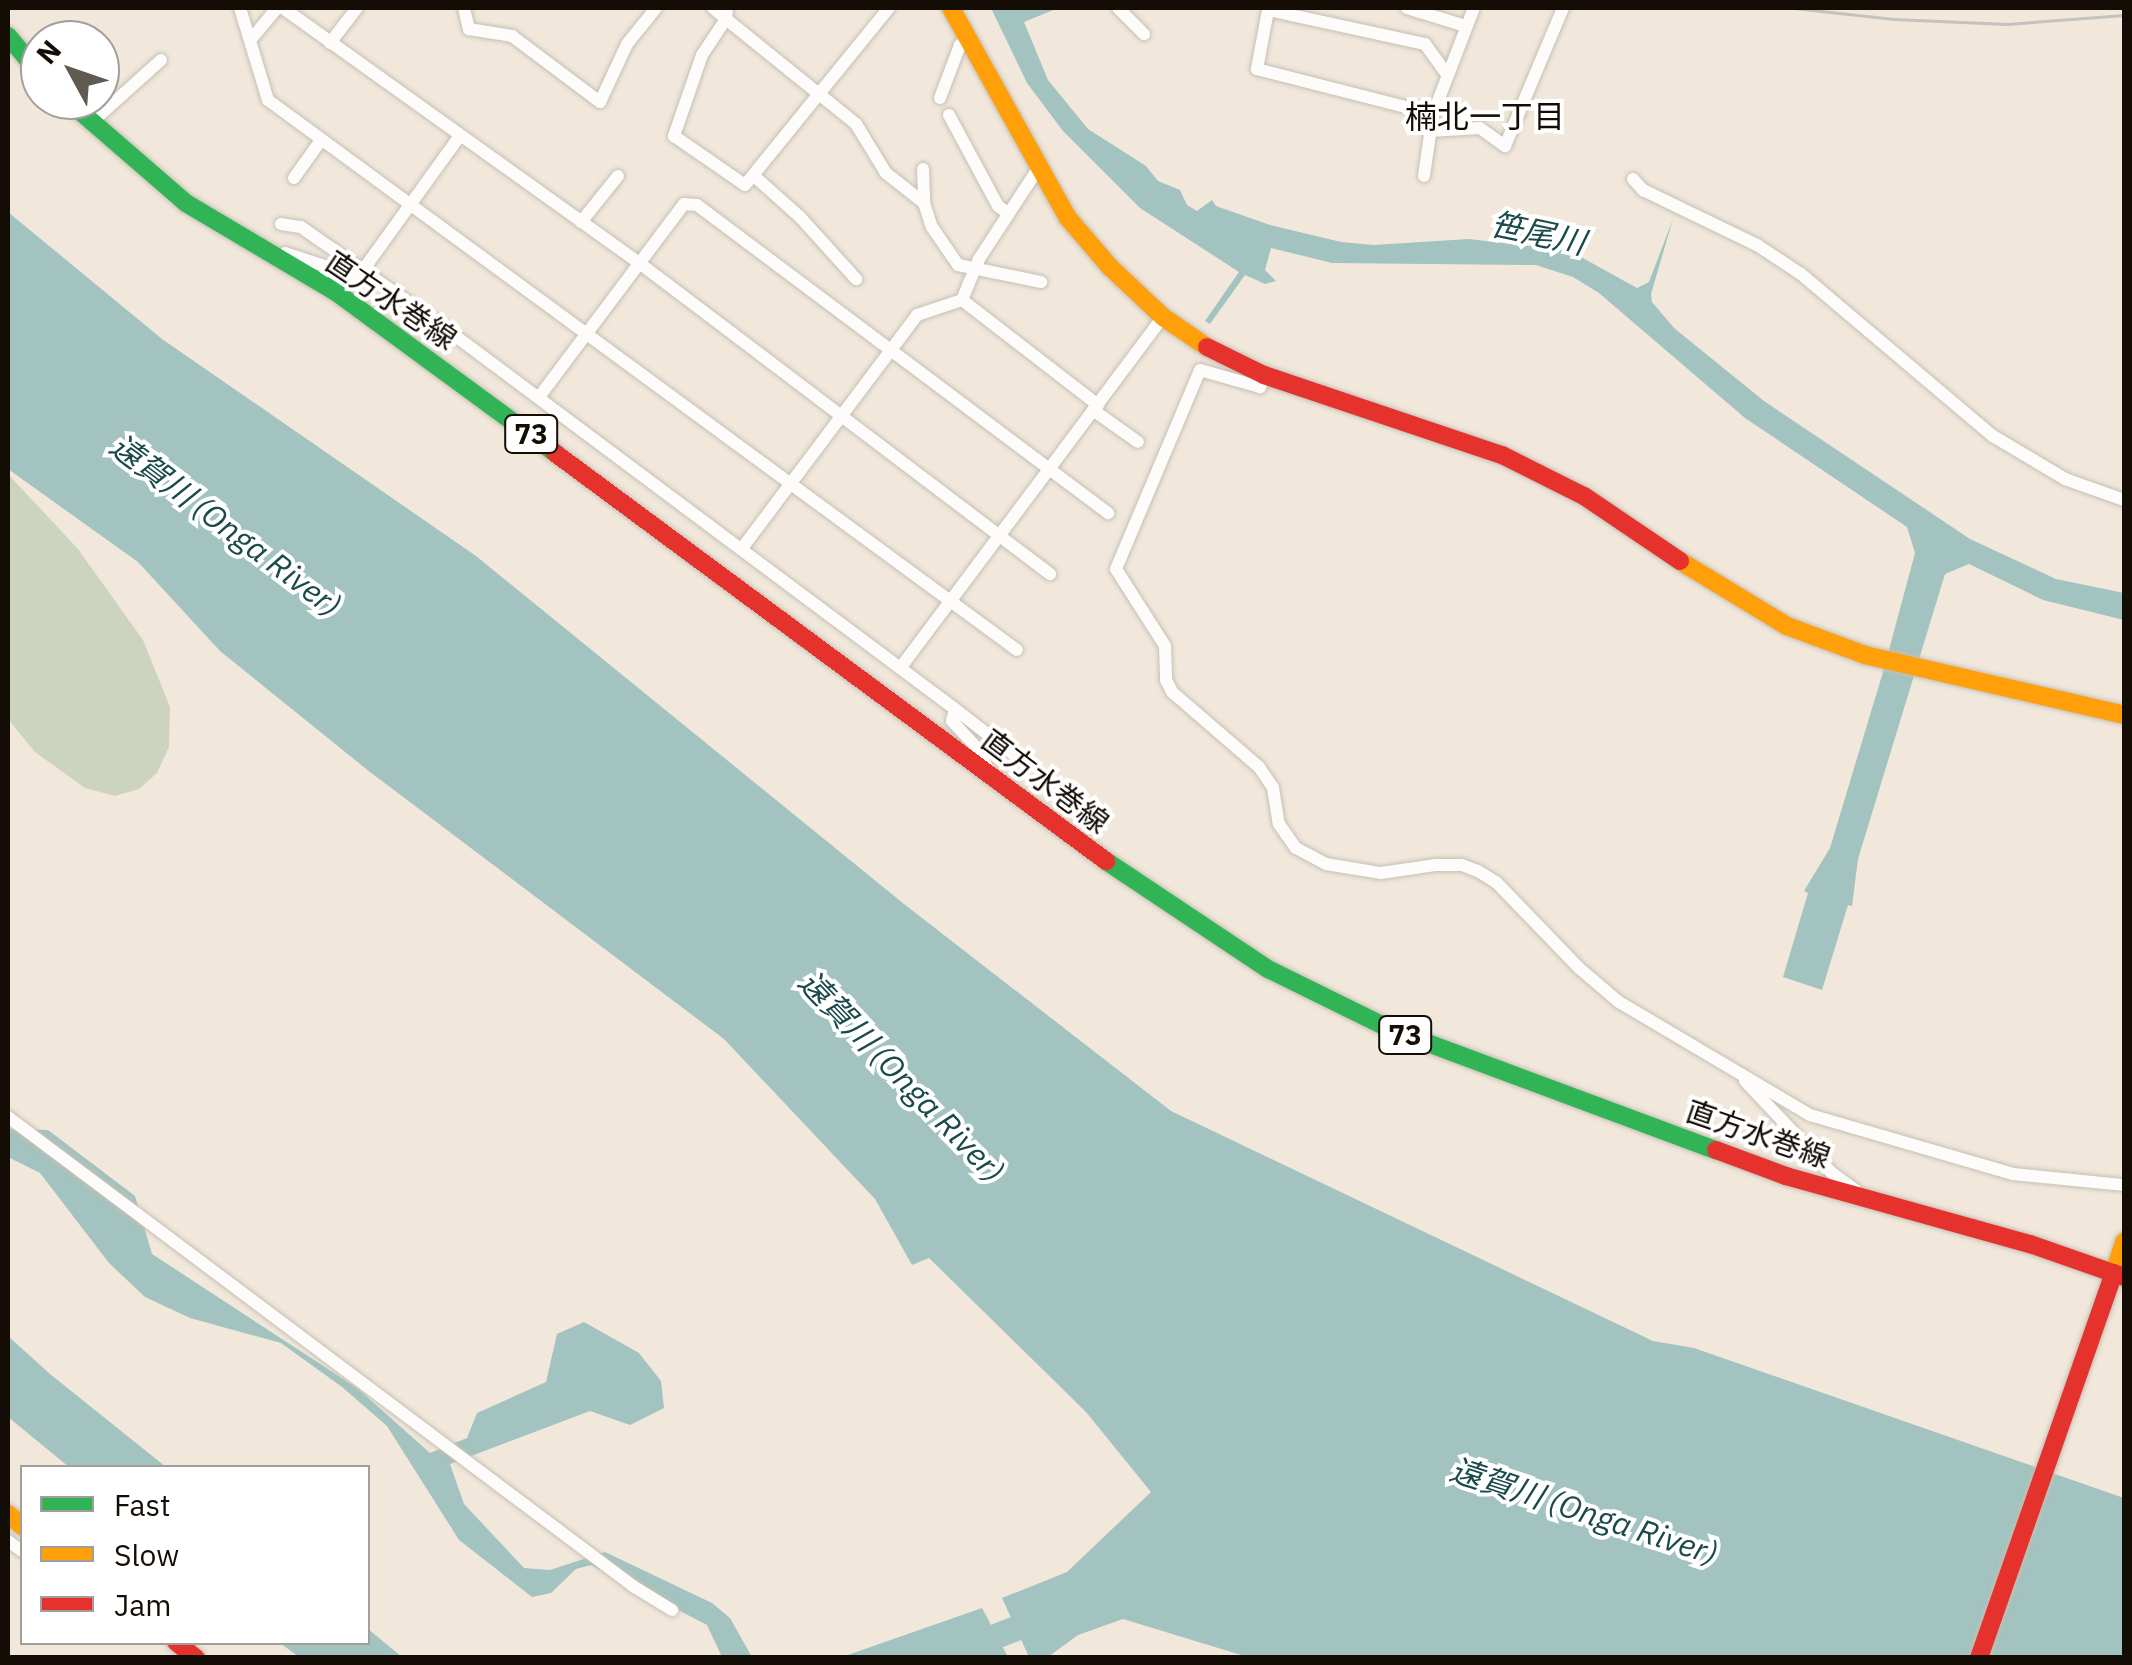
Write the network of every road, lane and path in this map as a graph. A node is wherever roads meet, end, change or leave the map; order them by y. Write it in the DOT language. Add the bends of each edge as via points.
graph roads {
  1 [pos="240,8"];
  2 [pos="280,8"];
  3 [pos="357,8"];
  4 [pos="464,8"];
  5 [pos="656,8"];
  6 [pos="713,8"];
  7 [pos="889,8"];
  8 [pos="951,8"];
  9 [pos="1118,8"];
  10 [pos="1407,8"];
  11 [pos="1474,8"];
  12 [pos="1562,8"];
  13 [pos="726,13"];
  14 [pos="1465,26"];
  15 [pos="1144,34"];
  16 [pos="252,38"];
  17 [pos="969,40"];
  18 [pos="330,43"];
  19 [pos="160,60"];
  20 [pos="1448,74"];
  21 [pos="816,94"];
  22 [pos="940,98"];
  23 [pos="949,114"];
  24 [pos="1433,114"];
  25 [pos="88,120"];
  26 [pos="91,123"];
  27 [pos="1430,132"];
  28 [pos="459,136"];
  29 [pos="321,140"];
  30 [pos="924,169"];
  31 [pos="1038,169"];
  32 [pos="618,176"];
  33 [pos="754,176"];
  34 [pos="1424,176"];
  35 [pos="294,178"];
  36 [pos="1633,180"];
  37 [pos="411,203"];
  38 [pos="924,203"];
  39 [pos="1008,213"];
  40 [pos="581,222"];
  41 [pos="280,224"];
  42 [pos="249,242"];
  43 [pos="642,264"];
  44 [pos="362,270"];
  45 [pos="973,272"];
  46 [pos="856,279"];
  47 [pos="1041,282"];
  48 [pos="962,300"];
  49 [pos="1163,317"];
  50 [pos="588,332"];
  51 [pos="889,351"];
  52 [pos="1264,375"];
  53 [pos="539,397"];
  54 [pos="1096,407"];
  55 [pos="842,416"];
  56 [pos="1138,442"];
  57 [pos="1049,468"];
  58 [pos="791,482"];
  59 [pos="2124,500"];
  60 [pos="1108,513"];
  61 [pos="1000,536"];
  62 [pos="742,547"];
  63 [pos="1050,574"];
  64 [pos="950,601"];
  65 [pos="1017,650"];
  66 [pos="901,667"];
  67 [pos="955,709"];
  68 [pos="2124,715"];
  69 [pos="1013,754"];
  70 [pos="991,776"];
  71 [pos="1740,1076"];
  72 [pos="8,1116"];
  73 [pos="2124,1185"];
  74 [pos="1866,1198"];
  75 [pos="2124,1242"];
  76 [pos="2116,1279"];
  77 [pos="672,1610"];
  78 [pos="1979,1658"];
  1 -- 16 [label="street"];
  2 -- 16 [label="street"];
  2 -- 18 [label="street"];
  3 -- 18 [label="street"];
  4 -- 5 [label="street" via="469,28 512,36 600,102 627,44"];
  6 -- 13 [label="street"];
  7 -- 21 [label="street"];
  8 -- 17 [label="main road"];
  9 -- 15 [label="street"];
  10 -- 14 [label="street"];
  11 -- 14 [label="street"];
  12 -- 27 [label="street" via="1504,146 1480,128"];
  13 -- 21 [label="street"];
  13 -- 33 [label="street" via="702,56 674,136 744,185"];
  14 -- 20 [label="street"];
  16 -- 29 [label="street" via="268,100"];
  17 -- 22 [label="street" via="960,45"];
  17 -- 31 [label="main road"];
  18 -- 28 [label="street"];
  19 -- 26 [label="street"];
  20 -- 24 [label="street"];
  20 -- 24 [label="street" via="1425,44 1268,10 1257,69"];
  21 -- 33 [label="street"];
  21 -- 38 [label="street" via="856,124 886,173"];
  23 -- 39 [label="street" via="998,206"];
  24 -- 27 [label="street"];
  25 -- 26 [label="main road, 直方水巻線 / 73"];
  26 -- 42 [label="main road, 直方水巻線 / 73" via="186,204"];
  27 -- 34 [label="street"];
  28 -- 37 [label="street"];
  28 -- 40 [label="street"];
  29 -- 35 [label="street"];
  29 -- 37 [label="street"];
  30 -- 38 [label="street"];
  31 -- 39 [label="street"];
  31 -- 49 [label="main road" via="1089,242"];
  32 -- 40 [label="street"];
  33 -- 46 [label="street"];
  36 -- 59 [label="street" via="1802,274 1993,436 2065,479"];
  37 -- 44 [label="street"];
  37 -- 50 [label="street"];
  38 -- 45 [label="street" via="946,251"];
  39 -- 45 [label="street"];
  40 -- 43 [label="street"];
  41 -- 44 [label="street" via="301,228"];
  42 -- 44 [label="street" via="358,277"];
  42 -- 70 [label="main road, 直方水巻線 / 73" via="409,344"];
  43 -- 50 [label="street"];
  43 -- 51 [label="street" via="684,204 696,205"];
  43 -- 55 [label="street"];
  44 -- 53 [label="street"];
  45 -- 47 [label="street"];
  45 -- 48 [label="street"];
  48 -- 51 [label="street" via="916,315"];
  48 -- 54 [label="street"];
  49 -- 52 [label="main road" via="1218,355"];
  49 -- 54 [label="street"];
  50 -- 53 [label="street"];
  50 -- 58 [label="street"];
  51 -- 55 [label="street"];
  51 -- 57 [label="street"];
  52 -- 68 [label="main road" via="1502,455 1584,496 1786,626 1866,655"];
  52 -- 71 [label="street" via="1260,387 1200,370 1116,568 1164,646 1172,692 1259,768 1273,788 1278,824 1308,858 1382,873 1449,865 1478,872 1620,1002"];
  53 -- 62 [label="street"];
  54 -- 56 [label="street"];
  54 -- 57 [label="street"];
  55 -- 58 [label="street"];
  55 -- 61 [label="street"];
  57 -- 60 [label="street"];
  57 -- 61 [label="street"];
  58 -- 62 [label="street"];
  58 -- 64 [label="street"];
  61 -- 63 [label="street"];
  61 -- 64 [label="street"];
  62 -- 66 [label="street"];
  64 -- 65 [label="street"];
  64 -- 66 [label="street"];
  66 -- 67 [label="street"];
  67 -- 69 [label="street"];
  67 -- 70 [label="street" via="952,721"];
  70 -- 74 [label="main road, 直方水巻線 / 73" via="1268,969 1390,1029 1786,1176"];
  71 -- 73 [label="street" via="1810,1114 2013,1174"];
  71 -- 74 [label="street" via="1832,1173"];
  72 -- 77 [label="street"];
  74 -- 76 [label="main road, 直方水巻線 / 73"];
  75 -- 76 [label="main road"];
  76 -- 78 [label="main road"];
}
